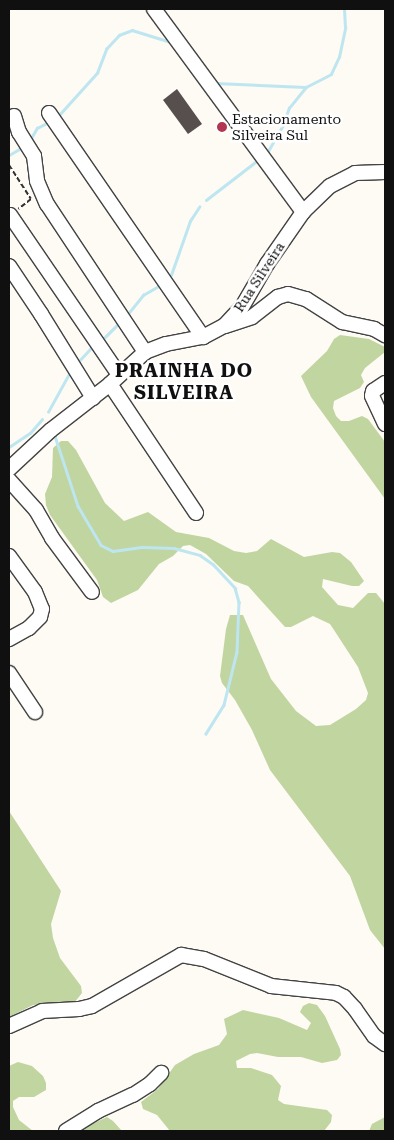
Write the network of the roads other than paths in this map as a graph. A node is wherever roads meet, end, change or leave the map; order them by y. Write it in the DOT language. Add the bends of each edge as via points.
graph roads {
  1 [pos="154,9"];
  2 [pos="49,113"];
  3 [pos="14,116"];
  4 [pos="385,172"];
  5 [pos="303,212"];
  6 [pos="10,215"];
  7 [pos="9,266"];
  8 [pos="224,326"];
  9 [pos="385,335"];
  10 [pos="203,337"];
  11 [pos="144,352"];
  12 [pos="115,380"];
  13 [pos="385,384"];
  14 [pos="93,398"];
  15 [pos="385,424"];
  16 [pos="9,469"];
  17 [pos="9,480"];
  18 [pos="196,513"];
  19 [pos="9,556"];
  20 [pos="92,592"];
  21 [pos="9,639"];
  22 [pos="9,674"];
  23 [pos="35,712"];
  24 [pos="9,1026"];
  25 [pos="385,1044"];
  26 [pos="161,1073"];
  27 [pos="66,1131"];
  1 -- 5 [label="street"];
  2 -- 10 [label="street"];
  3 -- 11 [label="street" via="19,132 34,156 37,181 47,204"];
  4 -- 5 [label="street, Rua Silveira" via="366,171 342,179"];
  5 -- 8 [label="street, Rua Silveira" via="242,307"];
  6 -- 12 [label="street"];
  7 -- 14 [label="street"];
  8 -- 9 [label="street" via="252,317 278,297 288,294 306,299 342,322 374,329"];
  8 -- 10 [label="street, Rua Silveira"];
  10 -- 11 [label="street, Rua Silveira"];
  11 -- 12 [label="street, Rua Silveira"];
  12 -- 14 [label="street, Rua Silveira"];
  12 -- 18 [label="street"];
  13 -- 15 [label="street" via="373,391 372,396"];
  14 -- 16 [label="street, Rua Silveira" via="51,430"];
  17 -- 20 [label="street" via="36,510 52,538"];
  19 -- 21 [label="street" via="35,592 42,609 40,617 29,628"];
  22 -- 23 [label="street"];
  24 -- 25 [label="street" via="42,1011 92,1006 181,955 204,959 271,986 336,993 344,997 374,1036"];
  26 -- 27 [label="street" via="133,1095"];
}
